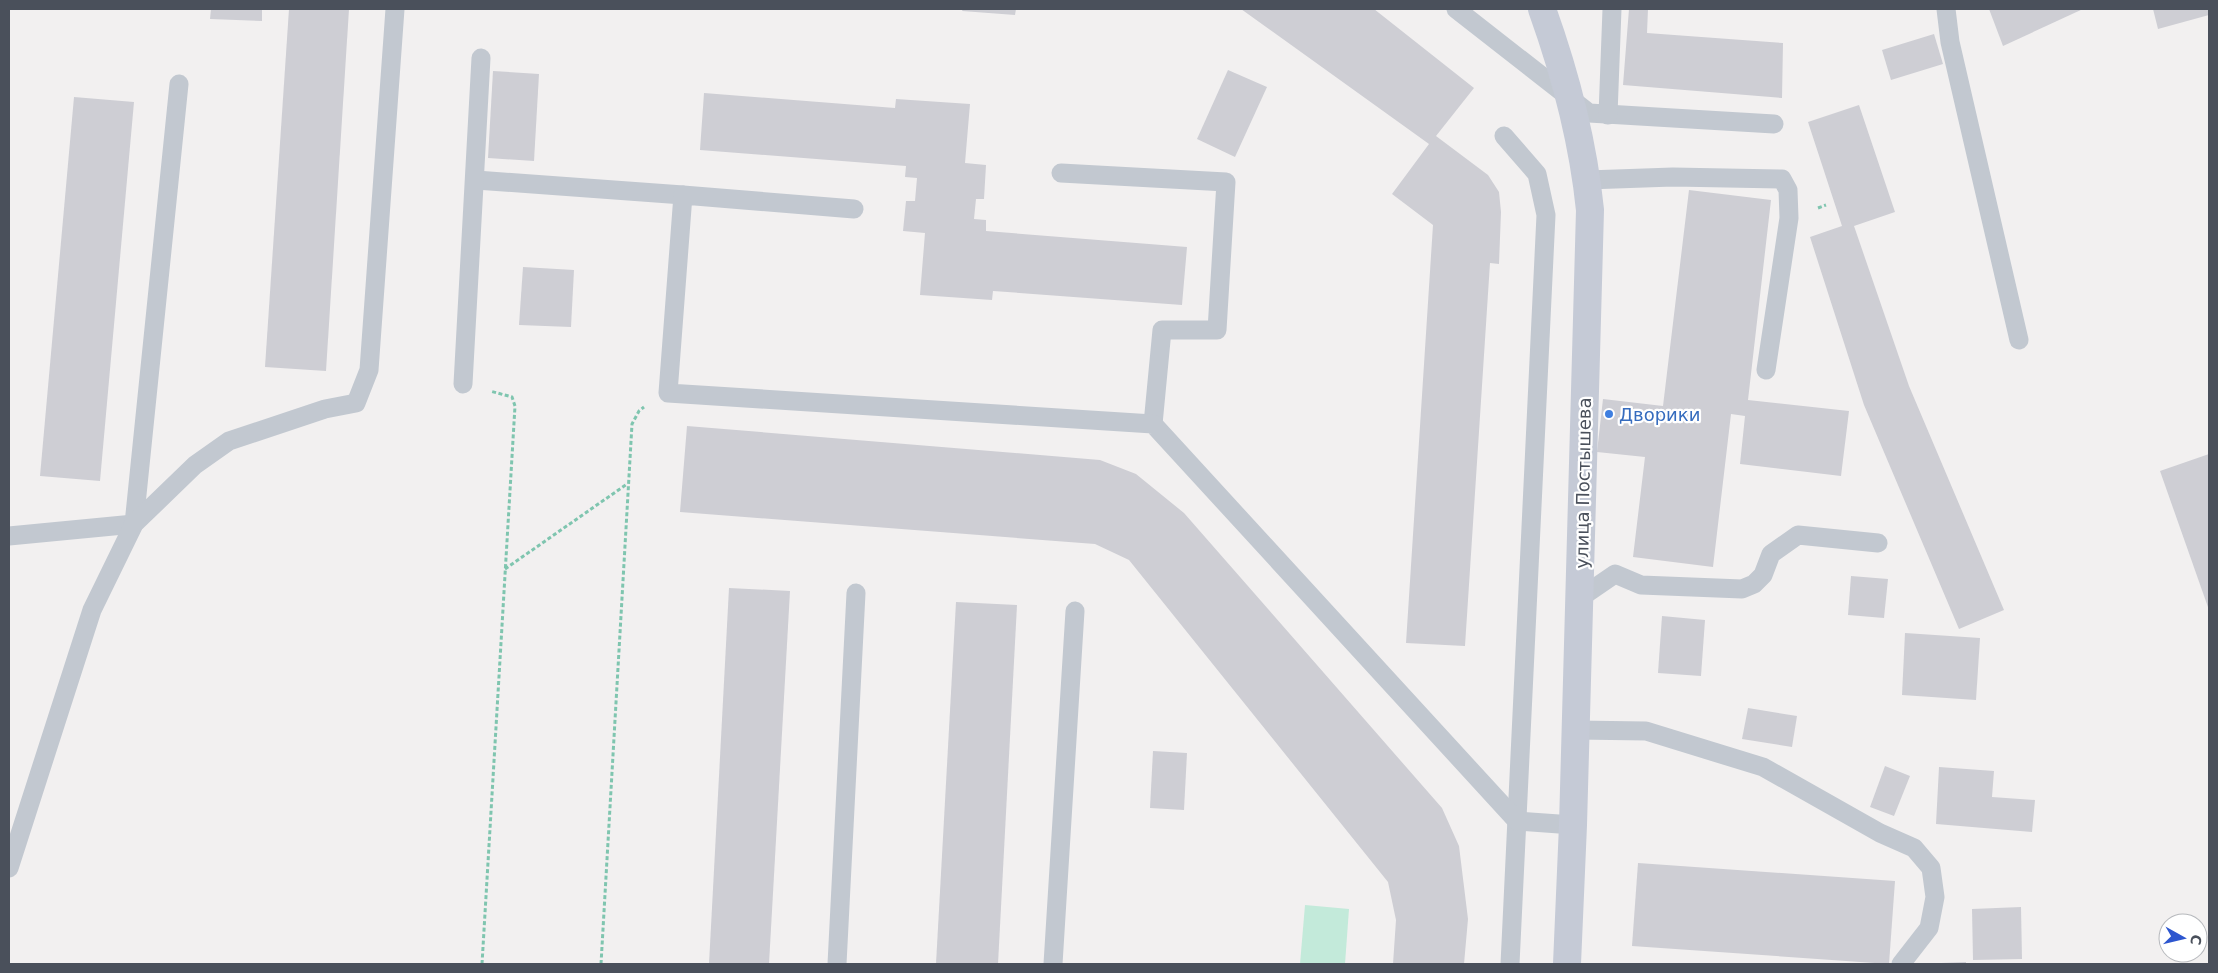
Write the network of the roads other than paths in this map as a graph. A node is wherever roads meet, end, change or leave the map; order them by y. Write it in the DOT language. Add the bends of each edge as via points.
graph roads {
  1 [pos="395,9"];
  2 [pos="1456,9"];
  3 [pos="1542,9"];
  4 [pos="1612,9"];
  5 [pos="1946,9"];
  6 [pos="481,58"];
  7 [pos="179,84"];
  8 [pos="1569,97"];
  9 [pos="1608,115"];
  10 [pos="1774,124"];
  11 [pos="1504,136"];
  12 [pos="1061,172"];
  13 [pos="476,180"];
  14 [pos="1587,180"];
  15 [pos="683,195"];
  16 [pos="854,209"];
  17 [pos="2019,340"];
  18 [pos="1766,370"];
  19 [pos="463,384"];
  20 [pos="1153,424"];
  21 [pos="134,524"];
  22 [pos="9,536"];
  23 [pos="1878,543"];
  24 [pos="856,593"];
  25 [pos="1580,598"];
  26 [pos="1075,611"];
  27 [pos="1576,730"];
  28 [pos="1517,821"];
  29 [pos="1574,825"];
  30 [pos="9,868"];
  31 [pos="837,964"];
  32 [pos="1053,964"];
  33 [pos="1510,964"];
  34 [pos="1567,964"];
  35 [pos="1901,964"];
  1 -- 21 [label="lane" via="369,370 356,403 325,409 229,441 195,465"];
  2 -- 8 [label="lane"];
  3 -- 8 [label="street, улица Постышева" via="1561,61"];
  4 -- 9 [label="lane"];
  5 -- 17 [label="lane" via="1950,42"];
  6 -- 13 [label="lane"];
  7 -- 21 [label="lane"];
  8 -- 9 [label="lane" via="1589,112"];
  8 -- 14 [label="street, улица Постышева"];
  9 -- 10 [label="lane"];
  11 -- 28 [label="lane" via="1537,174 1546,215"];
  12 -- 20 [label="lane" via="1226,182 1217,330 1162,330"];
  13 -- 15 [label="lane"];
  13 -- 19 [label="lane"];
  14 -- 18 [label="lane" via="1782,179 1788,190 1789,218"];
  14 -- 25 [label="street, улица Постышева" via="1590,210"];
  15 -- 16 [label="lane"];
  15 -- 20 [label="lane" via="668,393"];
  20 -- 28 [label="lane"];
  21 -- 22 [label="lane"];
  21 -- 30 [label="lane" via="92,610"];
  23 -- 25 [label="lane" via="1798,535 1771,554 1763,575 1742,589 1641,585 1615,574"];
  24 -- 31 [label="lane"];
  25 -- 27 [label="street, улица Постышева"];
  26 -- 32 [label="lane"];
  27 -- 29 [label="street, улица Постышева"];
  27 -- 35 [label="lane" via="1646,732 1763,767 1880,833 1914,848 1932,868 1935,897 1928,928"];
  28 -- 29 [label="lane"];
  28 -- 33 [label="lane"];
  29 -- 34 [label="street, улица Постышева"];
}
